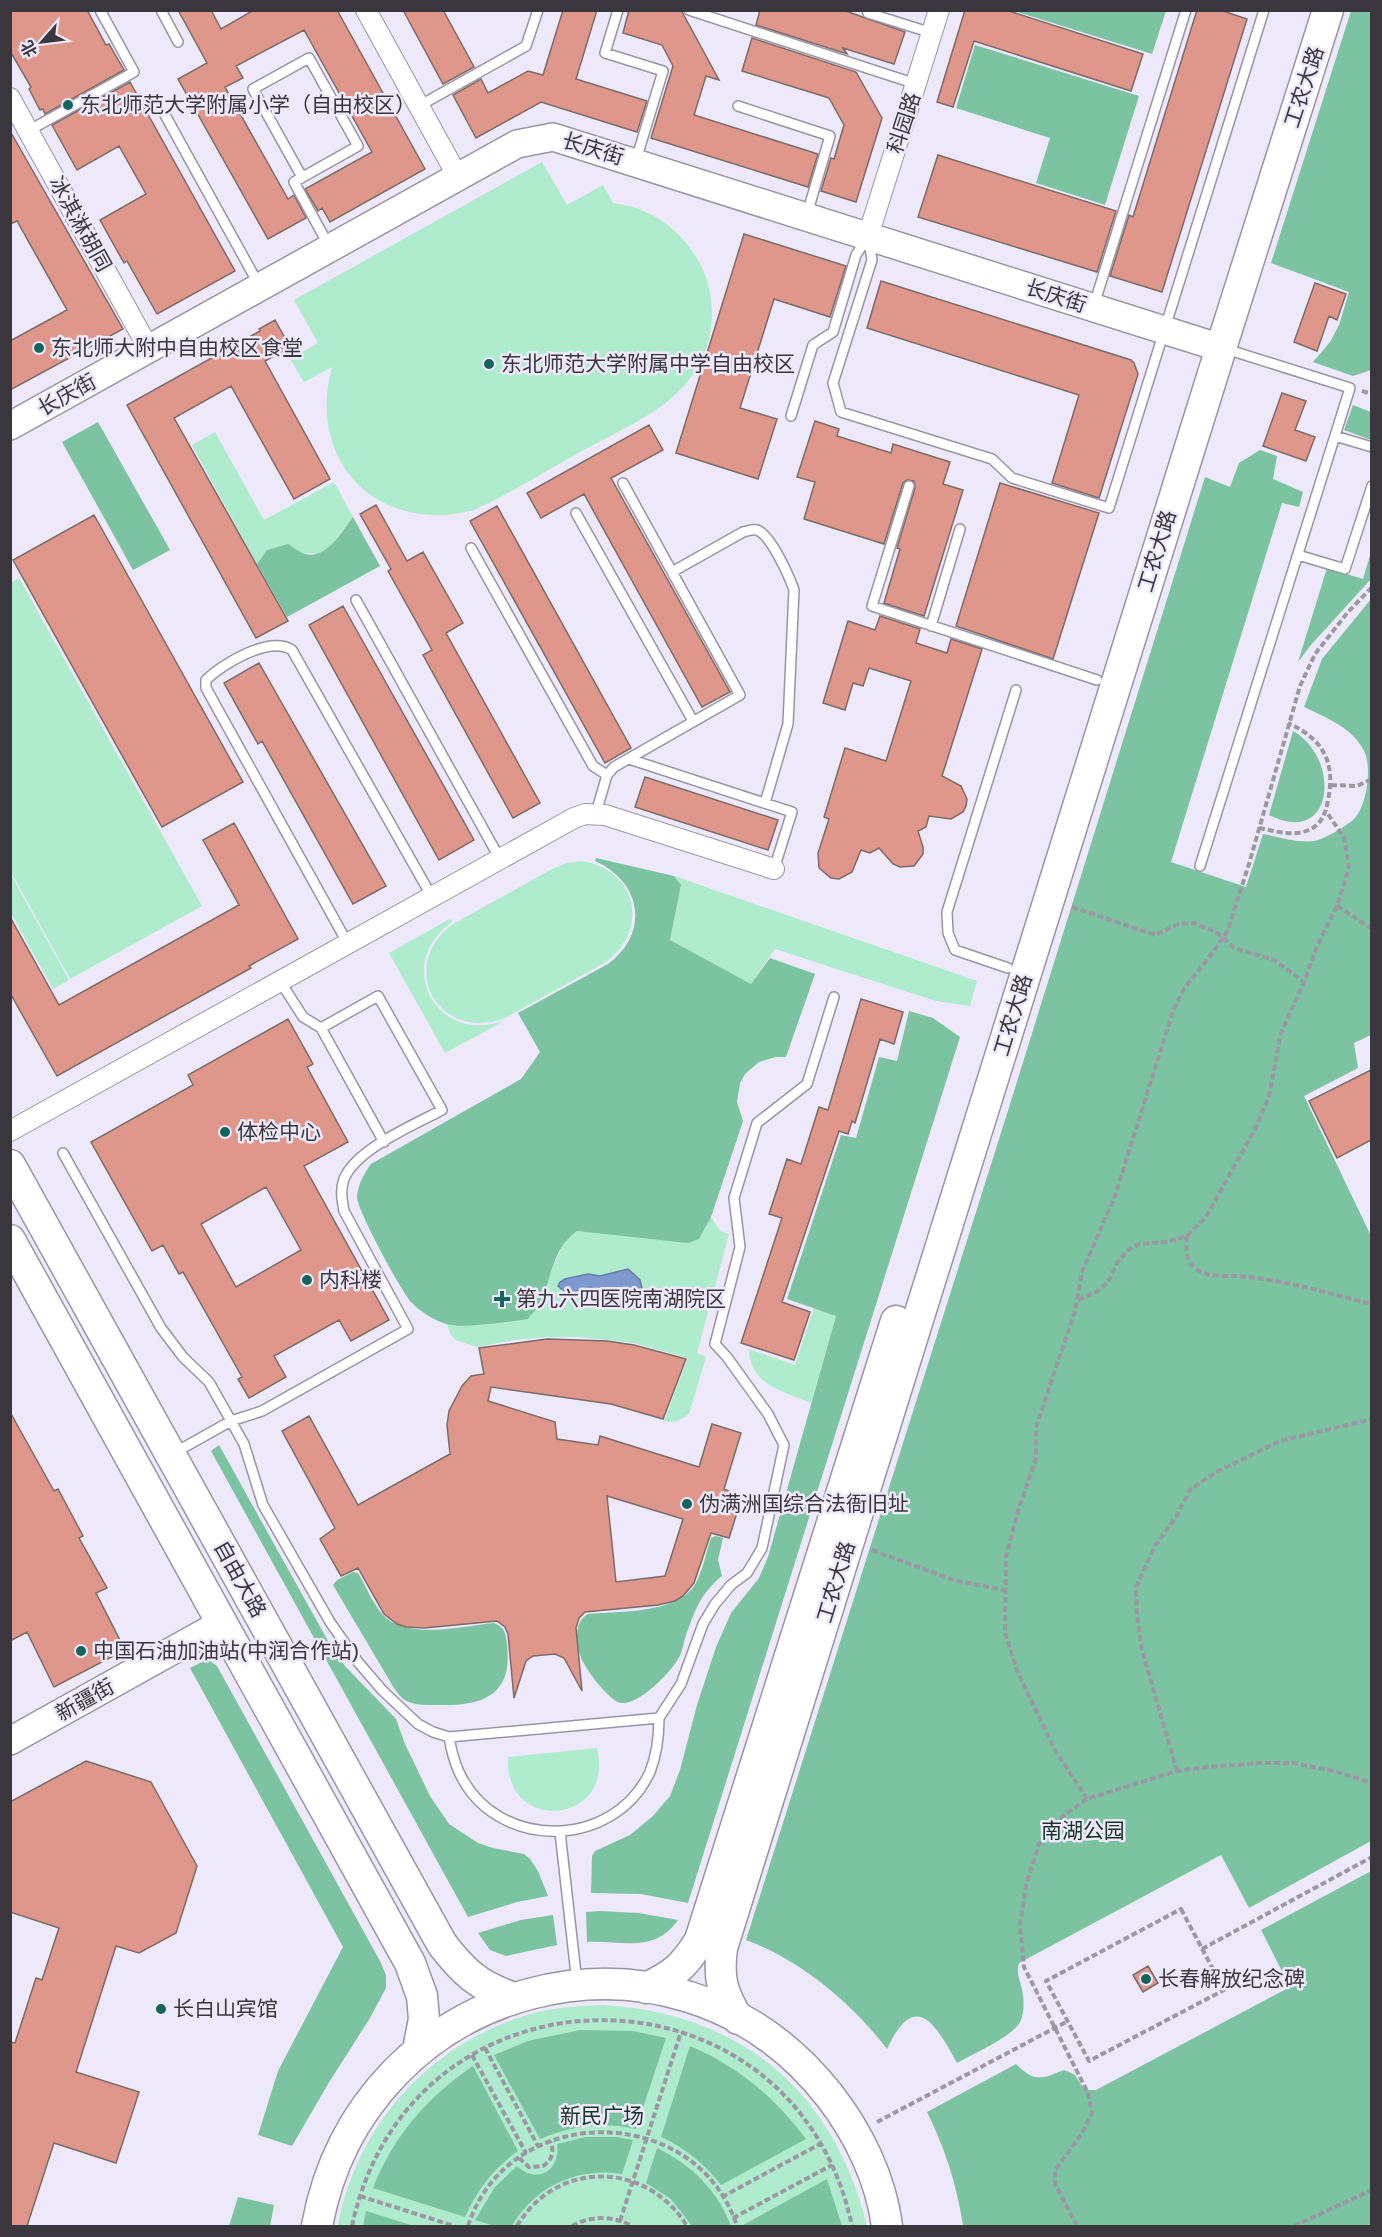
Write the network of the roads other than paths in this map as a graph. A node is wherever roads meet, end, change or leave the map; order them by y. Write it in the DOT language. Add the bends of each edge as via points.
graph roads {
  1 [pos="100,10"];
  2 [pos="161,10"];
  3 [pos="366,10"];
  4 [pos="538,10"];
  5 [pos="618,10"];
  6 [pos="690,10"];
  7 [pos="867,10"];
  8 [pos="939,10"];
  9 [pos="1186,10"];
  10 [pos="1264,10"];
  11 [pos="1308,10"];
  12 [pos="1328,10"];
  13 [pos="932,33"];
  14 [pos="178,42"];
  15 [pos="916,84"];
  16 [pos="10,98"];
  17 [pos="419,105"];
  18 [pos="738,106"];
  19 [pos="165,115"];
  20 [pos="28,131"];
  21 [pos="635,162"];
  22 [pos="302,177"];
  23 [pos="459,177"];
  24 [pos="807,217"];
  25 [pos="868,236"];
  26 [pos="331,248"];
  27 [pos="261,287"];
  28 [pos="1093,307"];
  29 [pos="1166,330"];
  30 [pos="1212,345"];
  31 [pos="149,350"];
  32 [pos="791,416"];
  33 [pos="10,426"];
  34 [pos="1335,436"];
  35 [pos="1371,447"];
  36 [pos="623,483"];
  37 [pos="909,486"];
  38 [pos="1371,486"];
  39 [pos="576,513"];
  40 [pos="960,529"];
  41 [pos="471,548"];
  42 [pos="1298,555"];
  43 [pos="672,572"];
  44 [pos="356,600"];
  45 [pos="931,626"];
  46 [pos="1097,680"];
  47 [pos="1016,690"];
  48 [pos="693,722"];
  49 [pos="629,759"];
  50 [pos="607,775"];
  51 [pos="765,803"];
  52 [pos="596,813"];
  53 [pos="500,859"];
  54 [pos="1200,866"];
  55 [pos="774,868"];
  56 [pos="432,897"];
  57 [pos="348,944"];
  58 [pos="1008,968"];
  59 [pos="280,981"];
  60 [pos="834,997"];
  61 [pos="321,1028"];
  62 [pos="10,1131"];
  63 [pos="384,1142"];
  64 [pos="63,1153"];
  65 [pos="10,1165"];
  66 [pos="10,1240"];
  67 [pos="231,1421"];
  68 [pos="171,1455"];
  69 [pos="222,1623"];
  70 [pos="659,1718"];
  71 [pos="449,1737"];
  72 [pos="10,1741"];
  73 [pos="560,1833"];
  74 [pos="578,1985"];
  75 [pos="646,1988"];
  76 [pos="514,1998"];
  77 [pos="738,2019"];
  78 [pos="418,2050"];
  79 [pos="317,2226"];
  80 [pos="888,2226"];
  1 -- 20 [label="lane" via="134,72"];
  2 -- 14 [label="lane"];
  3 -- 17 [label="street"];
  4 -- 17 [label="lane" via="526,46"];
  5 -- 21 [label="lane" via="605,53 663,71"];
  6 -- 15 [label="lane"];
  7 -- 13 [label="lane"];
  8 -- 13 [label="street, 科园路"];
  9 -- 28 [label="lane"];
  10 -- 29 [label="lane"];
  11 -- 30 [label="main road, 工农大路"];
  12 -- 30 [label="main road, 工农大路"];
  13 -- 15 [label="street, 科园路"];
  15 -- 25 [label="street, 科园路"];
  16 -- 20 [label="street, 冰淇淋胡同"];
  17 -- 23 [label="street"];
  18 -- 24 [label="lane" via="830,136"];
  19 -- 27 [label="lane"];
  20 -- 31 [label="street, 冰淇淋胡同"];
  21 -- 23 [label="street, 长庆街" via="553,137 517,144"];
  21 -- 24 [label="street, 长庆街"];
  22 -- 22 [label="lane" via="253,89 309,58 358,146"];
  22 -- 26 [label="lane" via="294,182"];
  23 -- 26 [label="street, 长庆街"];
  24 -- 25 [label="street, 长庆街"];
  25 -- 28 [label="street, 长庆街"];
  25 -- 29 [label="lane" via="872,260 833,383 841,412 992,459 1012,478 1109,508"];
  25 -- 32 [label="lane" via="856,255 833,332 813,345"];
  26 -- 27 [label="street, 长庆街"];
  27 -- 31 [label="street, 长庆街"];
  28 -- 29 [label="street, 长庆街"];
  29 -- 30 [label="street, 长庆街"];
  30 -- 34 [label="lane" via="1350,388"];
  30 -- 46 [label="main road, 工农大路"];
  30 -- 77 [label="main road, 工农大路" via="1049,899 722,1948 720,1981"];
  31 -- 33 [label="street, 长庆街"];
  34 -- 35 [label="lane"];
  34 -- 42 [label="lane"];
  36 -- 43 [label="lane"];
  37 -- 45 [label="lane" via="872,606"];
  38 -- 42 [label="lane" via="1345,569"];
  39 -- 48 [label="lane"];
  40 -- 45 [label="lane"];
  41 -- 50 [label="lane" via="593,766"];
  42 -- 54 [label="lane"];
  43 -- 48 [label="lane" via="740,695"];
  43 -- 51 [label="lane" via="752,530 767,538 790,579 794,590 789,723"];
  44 -- 53 [label="lane"];
  45 -- 46 [label="lane"];
  46 -- 58 [label="main road, 工农大路"];
  47 -- 58 [label="lane" via="947,912 948,933 955,950"];
  48 -- 49 [label="lane"];
  49 -- 50 [label="lane"];
  49 -- 51 [label="lane"];
  50 -- 52 [label="lane"];
  51 -- 55 [label="lane" via="792,812"];
  52 -- 53 [label="street" via="574,818"];
  52 -- 55 [label="street"];
  53 -- 56 [label="street"];
  56 -- 57 [label="street"];
  56 -- 57 [label="lane" via="292,650 286,646 263,647 249,652 213,673 206,680 206,688"];
  57 -- 59 [label="street"];
  58 -- 75 [label="main road, 工农大路" via="700,1940 681,1968"];
  59 -- 61 [label="lane" via="303,1017"];
  59 -- 62 [label="street"];
  60 -- 70 [label="lane" via="807,1084 757,1123 734,1198 740,1247 715,1344 768,1414 784,1445 762,1548 747,1573 715,1604 703,1624 681,1684"];
  61 -- 63 [label="lane"];
  61 -- 63 [label="lane" via="378,996 442,1110"];
  63 -- 67 [label="lane" via="358,1160 344,1178 341,1192 344,1212 408,1329 262,1411"];
  64 -- 67 [label="lane" via="161,1328 209,1382"];
  65 -- 68 [label="main road, 自由大路"];
  66 -- 69 [label="main road, 自由大路"];
  67 -- 68 [label="lane"];
  67 -- 71 [label="lane" via="244,1444 263,1505 330,1622 382,1690 418,1724"];
  68 -- 76 [label="main road, 自由大路" via="442,1944 473,1978"];
  69 -- 72 [label="street, 新疆街"];
  69 -- 78 [label="main road, 自由大路" via="410,1963 422,1996 424,2019"];
  70 -- 71 [label="lane"];
  70 -- 73 [label="lane" via="656,1755 650,1772 629,1802 599,1823"];
  71 -- 73 [label="lane" via="459,1772 480,1802 510,1823"];
  73 -- 74 [label="lane"];
  74 -- 75 [label="main road"];
  74 -- 76 [label="main road"];
  75 -- 77 [label="main road" via="692,1999"];
  76 -- 78 [label="main road" via="477,2012"];
  77 -- 80 [label="main road" via="798,2061 832,2099 869,2162"];
  78 -- 79 [label="main road" via="359,2116 330,2174"];
}
